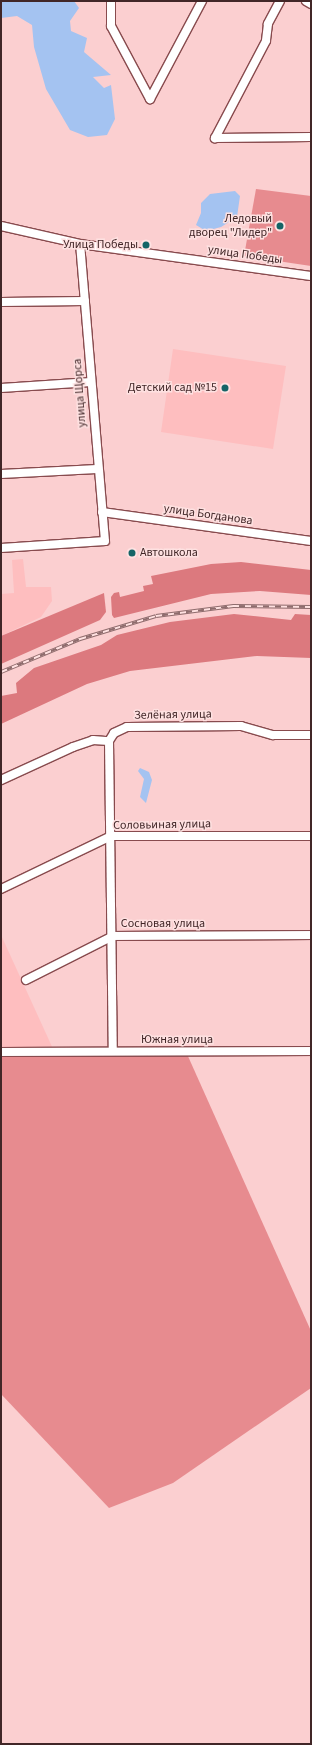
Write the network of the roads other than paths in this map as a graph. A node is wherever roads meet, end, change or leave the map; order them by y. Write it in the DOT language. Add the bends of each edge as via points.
graph roads {
  1 [pos="111,1"];
  2 [pos="202,1"];
  3 [pos="280,1"];
  4 [pos="306,1"];
  5 [pos="311,4"];
  6 [pos="311,137"];
  7 [pos="1,226"];
  8 [pos="80,244"];
  9 [pos="311,276"];
  10 [pos="85,301"];
  11 [pos="1,302"];
  12 [pos="91,382"];
  13 [pos="1,388"];
  14 [pos="97,469"];
  15 [pos="1,474"];
  16 [pos="102,512"];
  17 [pos="311,541"];
  18 [pos="1,548"];
  19 [pos="311,735"];
  20 [pos="109,741"];
  21 [pos="1,780"];
  22 [pos="112,836"];
  23 [pos="311,836"];
  24 [pos="1,889"];
  25 [pos="311,935"];
  26 [pos="113,936"];
  27 [pos="26,980"];
  28 [pos="113,1051"];
  29 [pos="1,1052"];
  30 [pos="311,1052"];
  1 -- 2 [label="street" via="111,26 150,99"];
  3 -- 6 [label="street" via="268,24 266,41 215,138"];
  4 -- 5 [label="street"];
  7 -- 8 [label="street, улица Победы"];
  8 -- 9 [label="street, улица Победы"];
  8 -- 10 [label="street, улица Щорса"];
  10 -- 11 [label="street"];
  10 -- 12 [label="street, улица Щорса"];
  12 -- 13 [label="street"];
  12 -- 14 [label="street, улица Щорса"];
  14 -- 15 [label="street"];
  14 -- 16 [label="street, улица Щорса"];
  16 -- 17 [label="street, улица Богданова"];
  16 -- 18 [label="street, улица Щорса" via="105,541"];
  19 -- 20 [label="street, Зелёная улица" via="273,735 241,726 127,727 114,733"];
  20 -- 21 [label="street" via="93,740 73,747"];
  20 -- 22 [label="street"];
  22 -- 23 [label="street, Соловьиная улица"];
  22 -- 24 [label="street, Соловьиная улица"];
  22 -- 26 [label="street"];
  25 -- 26 [label="street, Сосновая улица"];
  26 -- 27 [label="street, Сосновая улица"];
  26 -- 28 [label="street"];
  28 -- 29 [label="street, Южная улица"];
  28 -- 30 [label="street, Южная улица"];
}
